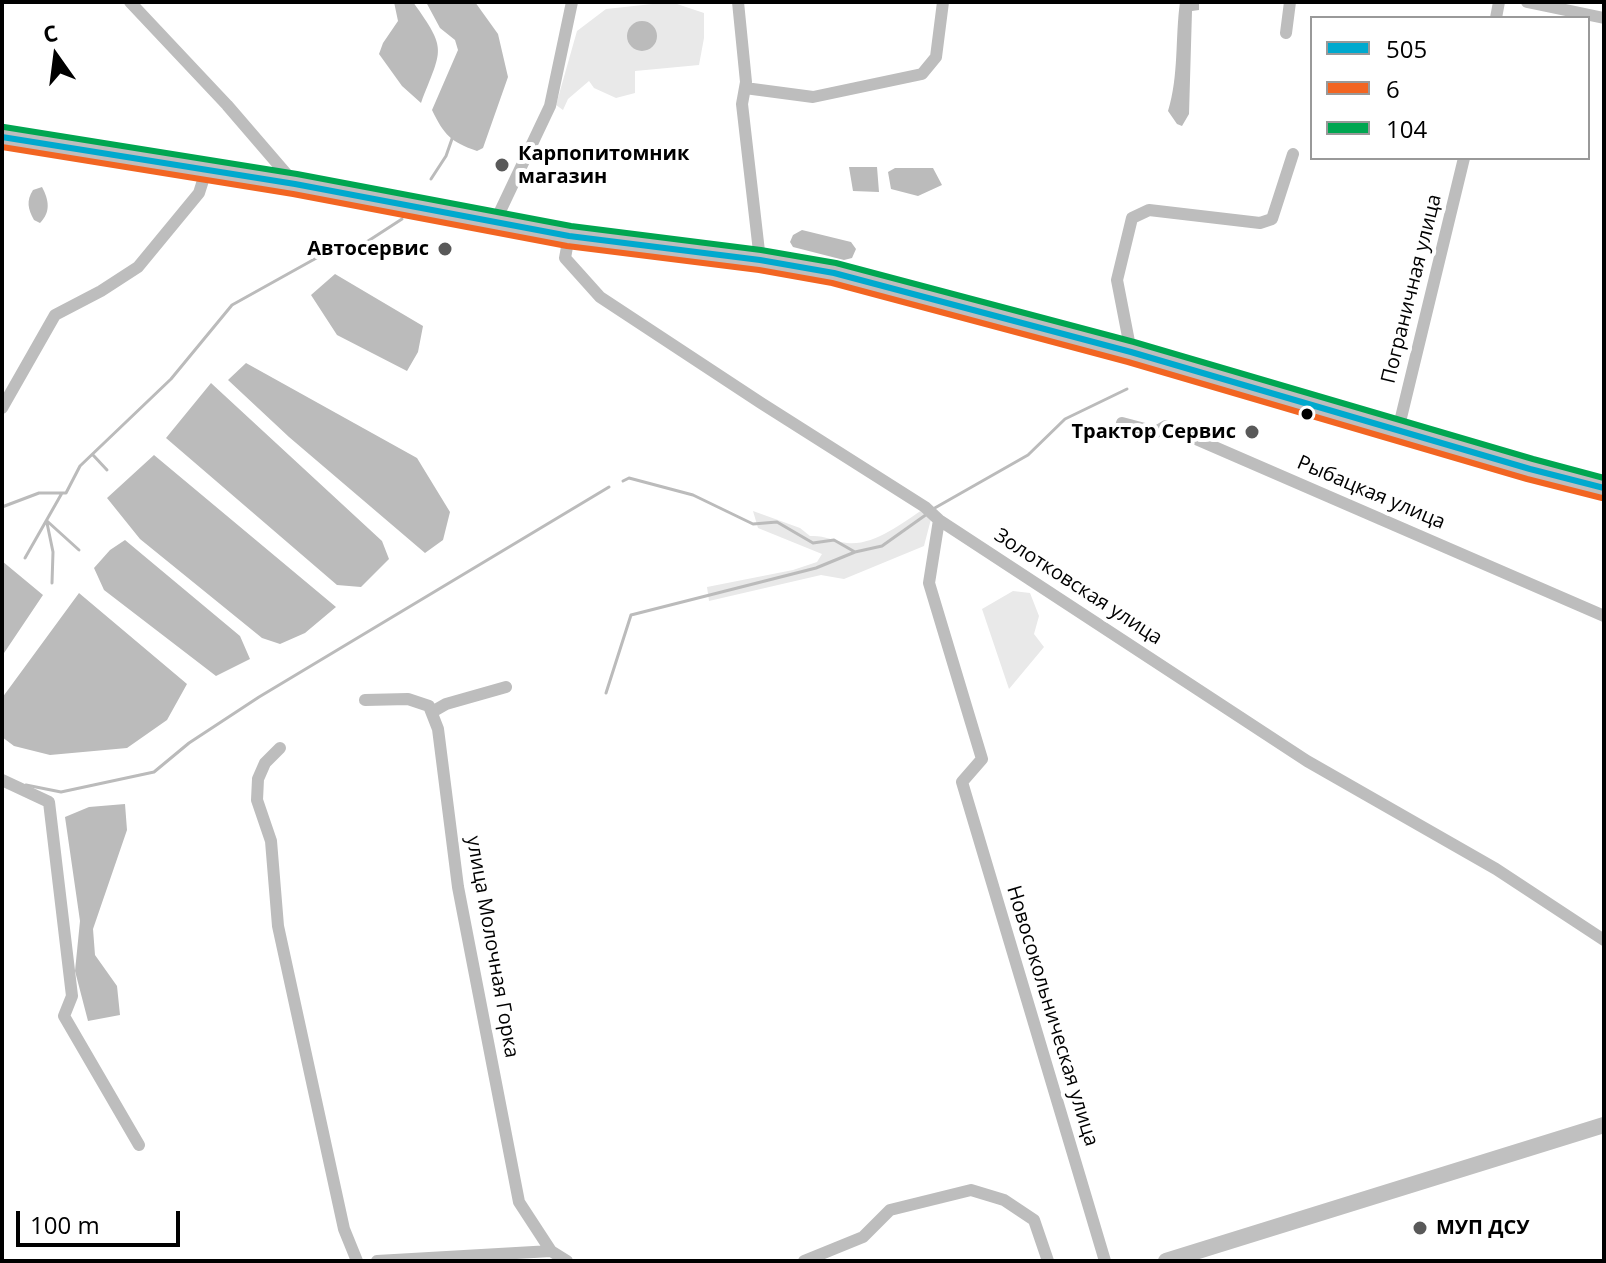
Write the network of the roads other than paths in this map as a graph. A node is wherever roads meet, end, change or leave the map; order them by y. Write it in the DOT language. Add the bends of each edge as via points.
graph roads {
  1 [pos="130,2"];
  2 [pos="572,2"];
  3 [pos="738,2"];
  4 [pos="943,2"];
  5 [pos="1290,2"];
  6 [pos="1527,2"];
  7 [pos="1604,18"];
  8 [pos="1286,33"];
  9 [pos="745,88"];
  10 [pos="2,137"];
  11 [pos="1293,154"];
  12 [pos="1464,160"];
  13 [pos="206,171"];
  14 [pos="295,184"];
  15 [pos="495,222"];
  16 [pos="569,236"];
  17 [pos="760,260"];
  18 [pos="1131,352"];
  19 [pos="2,408"];
  20 [pos="1122,423"];
  21 [pos="1398,430"];
  22 [pos="1604,488"];
  23 [pos="933,514"];
  24 [pos="1604,616"];
  25 [pos="506,687"];
  26 [pos="365,700"];
  27 [pos="432,712"];
  28 [pos="280,748"];
  29 [pos="2,780"];
  30 [pos="1604,940"];
  31 [pos="1604,1125"];
  32 [pos="139,1145"];
  33 [pos="551,1251"];
  34 [pos="357,1261"];
  35 [pos="377,1261"];
  36 [pos="567,1261"];
  37 [pos="804,1261"];
  38 [pos="1048,1261"];
  39 [pos="1105,1261"];
  40 [pos="1166,1261"];
  1 -- 14 [label="street"];
  2 -- 15 [label="street" via="550,106"];
  3 -- 9 [label="street"];
  4 -- 9 [label="street" via="936,57 922,74 813,97"];
  5 -- 8 [label="street"];
  6 -- 7 [label="street"];
  9 -- 17 [label="street" via="742,104"];
  10 -- 13 [label="main road"];
  11 -- 18 [label="street" via="1272,219 1260,223 1149,210 1132,218 1117,280"];
  12 -- 21 [label="street, Пограничная улица"];
  13 -- 14 [label="main road"];
  13 -- 19 [label="street" via="199,193 138,267 55,315"];
  14 -- 15 [label="main road"];
  15 -- 16 [label="main road"];
  16 -- 17 [label="main road"];
  16 -- 23 [label="street, Золотковская улица" via="565,258 600,297"];
  17 -- 18 [label="main road" via="834,273"];
  18 -- 21 [label="main road"];
  20 -- 24 [label="street, Рыбацкая улица" via="1156,432 1166,426"];
  21 -- 22 [label="main road"];
  23 -- 30 [label="street, Золотковская улица" via="1307,761 1496,869"];
  23 -- 39 [label="street, Новосокольническая улица" via="929,583 982,759 962,782"];
  25 -- 27 [label="street"];
  26 -- 27 [label="street" via="408,699"];
  27 -- 33 [label="street, улица Молочная Горка" via="458,887 519,1202"];
  28 -- 34 [label="street" via="265,763 257,800 271,841 284,954 344,1229"];
  29 -- 32 [label="street" via="49,802 72,996 64,1016"];
  31 -- 40 [label="main road"];
  33 -- 35 [label="street"];
  33 -- 36 [label="street"];
  37 -- 38 [label="street" via="863,1237 890,1210 971,1190 1004,1200 1034,1220"];
}
